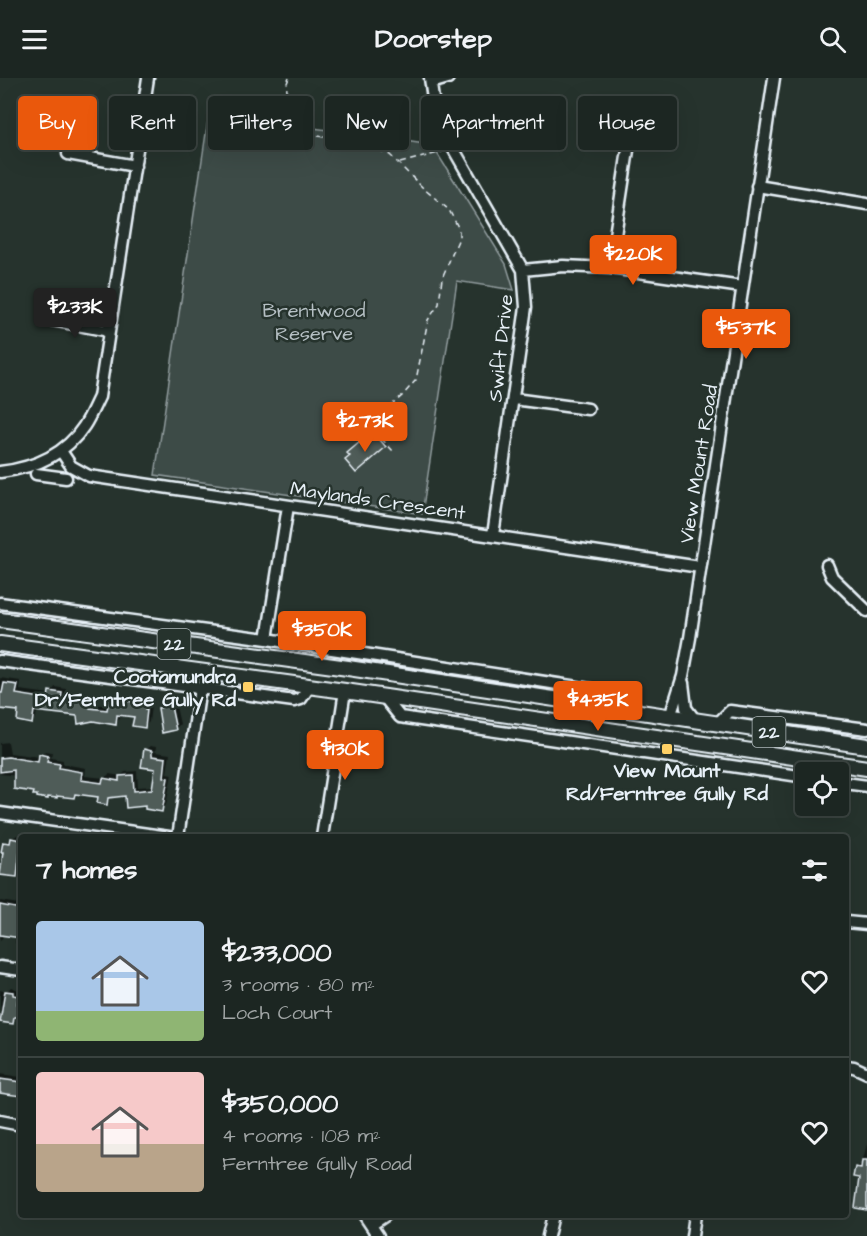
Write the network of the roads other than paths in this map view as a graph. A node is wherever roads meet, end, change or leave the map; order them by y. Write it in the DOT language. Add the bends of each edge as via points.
graph roads {
  1 [pos="148,78"];
  2 [pos="448,78"];
  3 [pos="774,78"];
  4 [pos="431,80"];
  5 [pos="628,150"];
  6 [pos="68,154"];
  7 [pos="135,166"];
  8 [pos="757,186"];
  9 [pos="867,204"];
  10 [pos="610,268"];
  11 [pos="523,270"];
  12 [pos="742,287"];
  13 [pos="46,319"];
  14 [pos="109,331"];
  15 [pos="514,399"];
  16 [pos="588,409"];
  17 [pos="61,451"];
  18 [pos="44,462"];
  19 [pos="0,472"];
  20 [pos="36,474"];
  21 [pos="48,474"];
  22 [pos="66,478"];
  23 [pos="288,506"];
  24 [pos="493,535"];
  25 [pos="827,565"];
  26 [pos="700,567"];
  27 [pos="0,603"];
  28 [pos="14,605"];
  29 [pos="867,611"];
  30 [pos="6,621"];
  31 [pos="267,639"];
  32 [pos="0,644"];
  33 [pos="0,661"];
  34 [pos="348,668"];
  35 [pos="683,676"];
  36 [pos="310,686"];
  37 [pos="200,688"];
  38 [pos="345,691"];
  39 [pos="384,697"];
  40 [pos="637,712"];
  41 [pos="670,717"];
  42 [pos="695,720"];
  43 [pos="717,724"];
  44 [pos="599,728"];
  45 [pos="867,729"];
  46 [pos="675,739"];
  47 [pos="597,746"];
  48 [pos="867,746"];
  49 [pos="867,768"];
  50 [pos="795,775"];
  51 [pos="849,784"];
  52 [pos="867,786"];
  53 [pos="0,813"];
  54 [pos="148,834"];
  55 [pos="178,834"];
  56 [pos="322,834"];
  57 [pos="849,922"];
  58 [pos="867,924"];
  59 [pos="0,967"];
  60 [pos="18,970"];
  61 [pos="849,1066"];
  62 [pos="867,1072"];
  63 [pos="0,1121"];
  64 [pos="18,1124"];
  65 [pos="366,1218"];
  66 [pos="382,1218"];
  67 [pos="552,1218"];
  68 [pos="695,1218"];
  69 [pos="371,1226"];
  70 [pos="378,1236"];
  71 [pos="548,1236"];
  72 [pos="692,1236"];
  1 -- 7 [label="street"];
  2 -- 4 [label="street"];
  3 -- 8 [label="street, View Mount Road"];
  4 -- 11 [label="street, Swift Drive" via="435,111 445,137"];
  5 -- 10 [label="street"];
  6 -- 7 [label="street"];
  7 -- 14 [label="street"];
  8 -- 9 [label="street"];
  8 -- 12 [label="street, View Mount Road"];
  10 -- 11 [label="street" via="563,266"];
  10 -- 12 [label="street"];
  11 -- 15 [label="street, Swift Drive" via="526,307"];
  12 -- 26 [label="street, View Mount Road"];
  13 -- 14 [label="street"];
  14 -- 17 [label="street" via="99,397 84,428"];
  15 -- 16 [label="street"];
  15 -- 24 [label="street, Swift Drive"];
  17 -- 18 [label="street"];
  17 -- 23 [label="street, Maylands Crescent" via="71,466 89,476"];
  18 -- 19 [label="street"];
  18 -- 21 [label="street"];
  20 -- 21 [label="street"];
  21 -- 22 [label="street"];
  23 -- 24 [label="street, Maylands Crescent"];
  23 -- 31 [label="street"];
  24 -- 26 [label="street, Maylands Crescent"];
  25 -- 29 [label="street" via="832,577"];
  26 -- 35 [label="street, View Mount Road"];
  27 -- 28 [label="street"];
  28 -- 30 [label="street"];
  28 -- 31 [label="street"];
  30 -- 34 [label="main road, 22"];
  31 -- 40 [label="street" via="629,695"];
  32 -- 36 [label="main road, 22"];
  33 -- 37 [label="street"];
  34 -- 38 [label="main road"];
  34 -- 40 [label="main road, 22"];
  35 -- 41 [label="street, View Mount Road"];
  35 -- 42 [label="street, View Mount Road" via="686,708"];
  36 -- 37 [label="street" via="301,699 294,701"];
  36 -- 38 [label="main road, 22"];
  37 -- 55 [label="street"];
  38 -- 39 [label="main road, 22"];
  38 -- 56 [label="street"];
  39 -- 44 [label="main road, 22"];
  39 -- 47 [label="street" via="400,717"];
  40 -- 41 [label="main road, 22"];
  41 -- 42 [label="main road, 22"];
  41 -- 46 [label="main road"];
  42 -- 43 [label="main road, 22"];
  43 -- 45 [label="street" via="730,711"];
  43 -- 48 [label="main road, 22"];
  44 -- 46 [label="main road, 22"];
  44 -- 47 [label="street"];
  46 -- 49 [label="main road, 22"];
  47 -- 50 [label="street"];
  51 -- 52 [label="street"];
  53 -- 54 [label="street"];
  57 -- 58 [label="street"];
  59 -- 60 [label="street"];
  61 -- 62 [label="street"];
  63 -- 64 [label="street"];
  65 -- 69 [label="street"];
  66 -- 69 [label="street"];
  67 -- 71 [label="street"];
  68 -- 72 [label="street"];
  69 -- 70 [label="street"];
}
